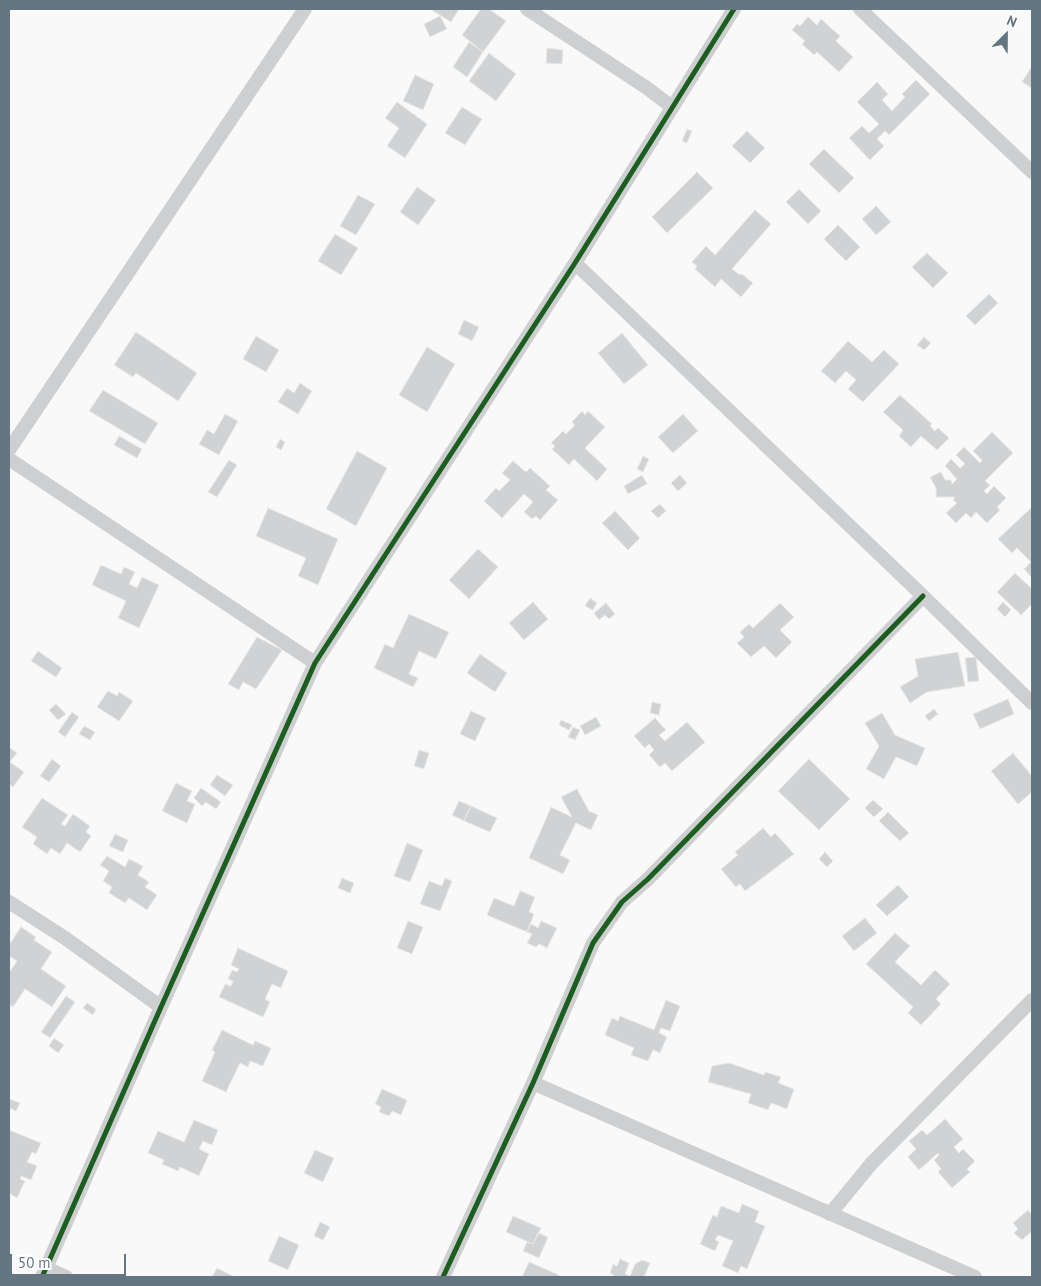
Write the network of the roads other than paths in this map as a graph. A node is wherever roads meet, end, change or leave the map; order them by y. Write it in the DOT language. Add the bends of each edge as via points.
graph roads {
  1 [pos="305,9"];
  2 [pos="527,9"];
  3 [pos="734,9"];
  4 [pos="860,9"];
  5 [pos="672,107"];
  6 [pos="1032,172"];
  7 [pos="575,263"];
  8 [pos="9,450"];
  9 [pos="9,459"];
  10 [pos="923,596"];
  11 [pos="315,663"];
  12 [pos="1032,703"];
  13 [pos="9,902"];
  14 [pos="1032,1000"];
  15 [pos="160,1007"];
  16 [pos="533,1083"];
  17 [pos="830,1214"];
  18 [pos="44,1273"];
  19 [pos="66,1277"];
  20 [pos="443,1277"];
  21 [pos="975,1277"];
  1 -- 8 [label="street"];
  2 -- 5 [label="street"];
  3 -- 5 [label="street"];
  4 -- 6 [label="street"];
  5 -- 7 [label="street"];
  7 -- 10 [label="street"];
  7 -- 11 [label="street"];
  9 -- 11 [label="street"];
  10 -- 12 [label="street"];
  10 -- 16 [label="street" via="622,902 593,942"];
  11 -- 15 [label="street"];
  13 -- 15 [label="street"];
  14 -- 17 [label="street" via="871,1164"];
  15 -- 18 [label="street"];
  16 -- 17 [label="street"];
  16 -- 20 [label="street"];
  17 -- 21 [label="street"];
  18 -- 19 [label="street"];
}
